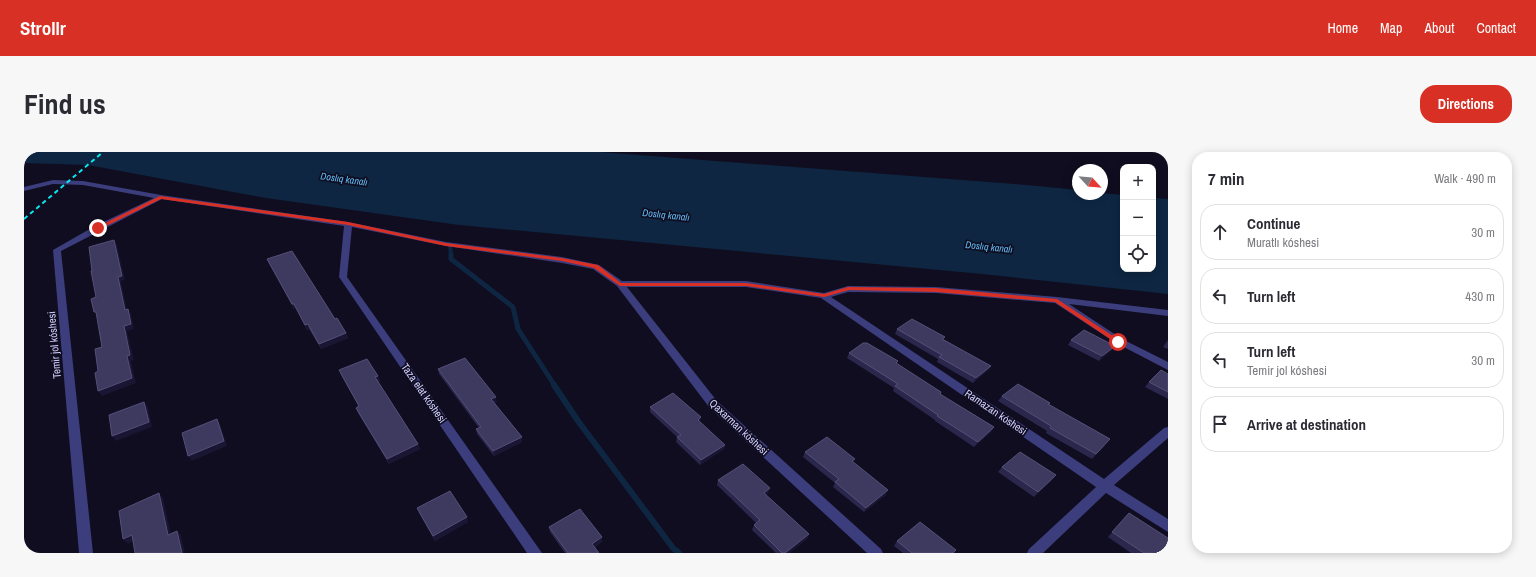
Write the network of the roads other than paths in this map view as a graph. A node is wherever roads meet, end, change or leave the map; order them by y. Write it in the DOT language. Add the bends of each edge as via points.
graph roads {
  1 [pos="24,189"];
  2 [pos="160,197"];
  3 [pos="348,224"];
  4 [pos="620,284"];
  5 [pos="824,296"];
  6 [pos="1057,300"];
  7 [pos="1168,313"];
  8 [pos="1168,366"];
  9 [pos="1168,431"];
  10 [pos="1105,486"];
  11 [pos="1168,526"];
  12 [pos="86,553"];
  13 [pos="535,553"];
  14 [pos="876,553"];
  15 [pos="1034,553"];
  1 -- 2 [label="street, Qaxarman kóshesi" via="53,182 83,182"];
  2 -- 3 [label="street, Qaxarman kóshesi"];
  2 -- 12 [label="street, Temir jol kóshesi" via="57,250"];
  3 -- 4 [label="street, Qaxarman kóshesi" via="446,244 596,267"];
  3 -- 13 [label="street, Taza elat kóshesi" via="343,277"];
  4 -- 5 [label="street" via="746,284"];
  4 -- 14 [label="street, Qaxarman kóshesi" via="714,404"];
  5 -- 6 [label="street" via="848,289 936,290"];
  5 -- 10 [label="street, Ramazan kóshesi"];
  6 -- 7 [label="street"];
  6 -- 8 [label="street" via="1118,342"];
  9 -- 10 [label="street"];
  10 -- 11 [label="street, Ramazan kóshesi"];
  10 -- 15 [label="street"];
}
